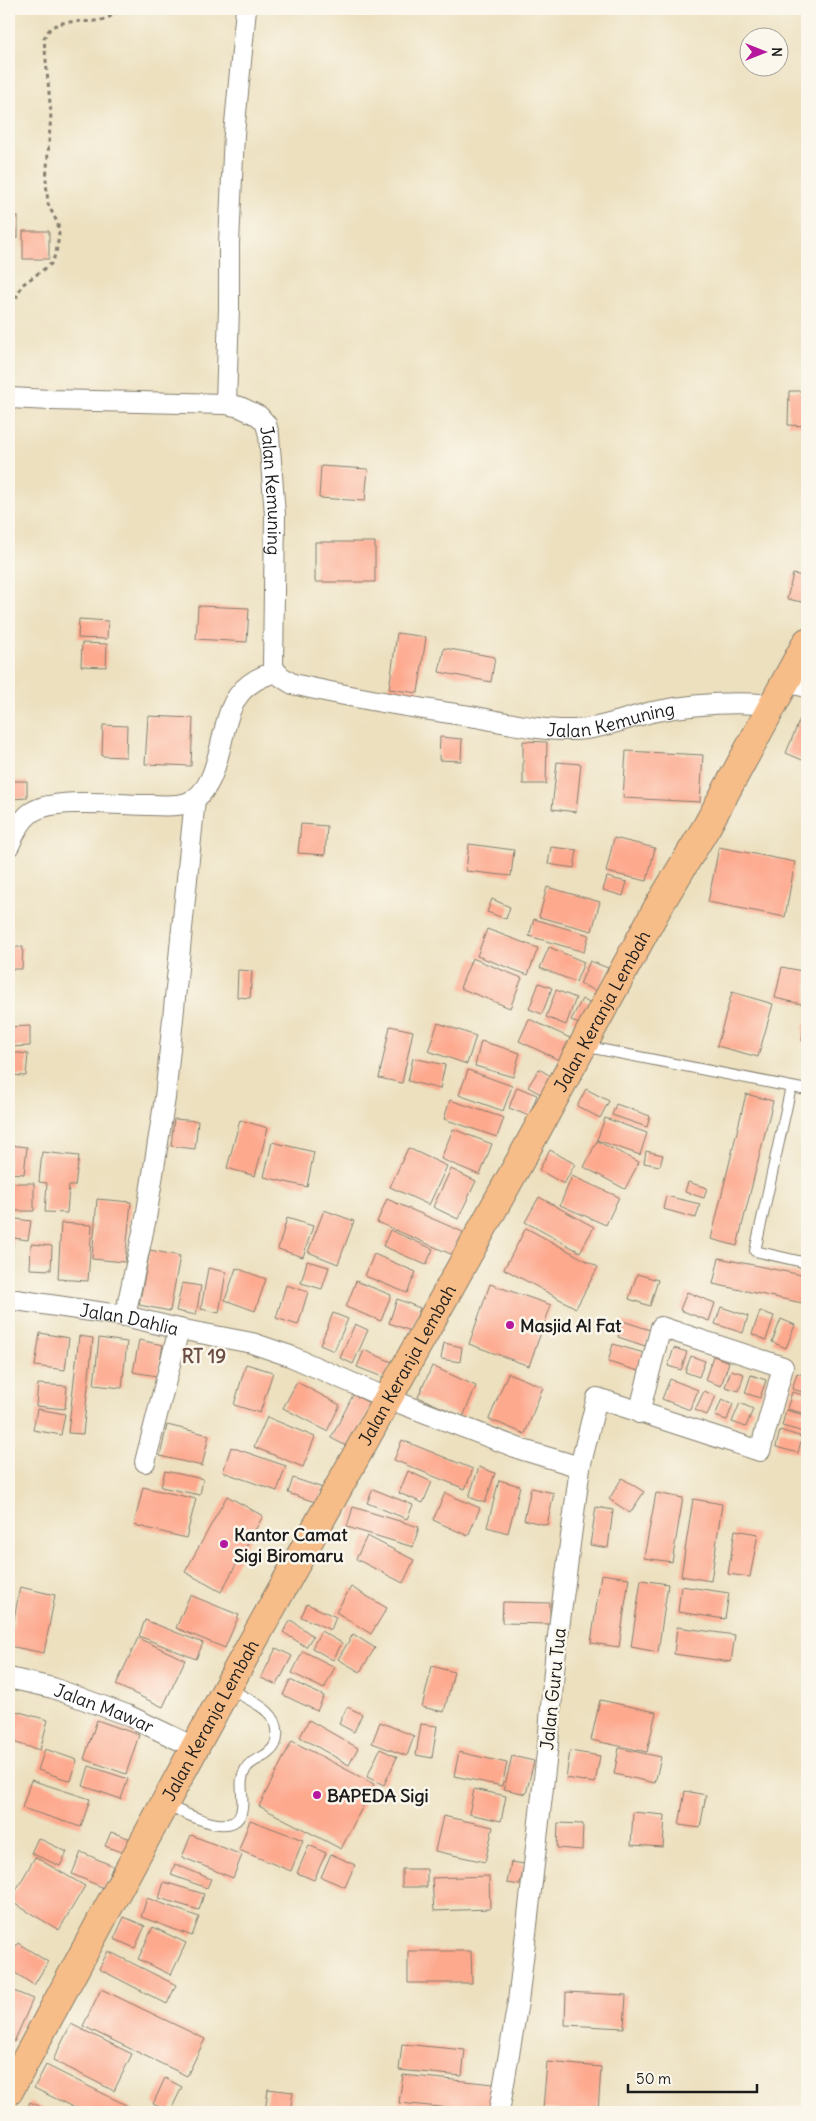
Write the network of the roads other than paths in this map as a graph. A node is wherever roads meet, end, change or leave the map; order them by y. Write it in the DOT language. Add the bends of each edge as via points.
graph roads {
  1 [pos="246,9"];
  2 [pos="9,398"];
  3 [pos="226,404"];
  4 [pos="807,642"];
  5 [pos="276,672"];
  6 [pos="788,691"];
  7 [pos="195,799"];
  8 [pos="9,846"];
  9 [pos="582,1046"];
  10 [pos="790,1087"];
  11 [pos="807,1090"];
  12 [pos="807,1262"];
  13 [pos="9,1299"];
  14 [pos="125,1316"];
  15 [pos="179,1329"];
  16 [pos="389,1398"];
  17 [pos="639,1413"];
  18 [pos="145,1462"];
  19 [pos="580,1467"];
  20 [pos="9,1678"];
  21 [pos="227,1688"];
  22 [pos="196,1748"];
  23 [pos="165,1805"];
  24 [pos="9,2091"];
  25 [pos="499,2112"];
  1 -- 3 [label="street" via="234,134"];
  2 -- 3 [label="street, Jalan Kemuning"];
  3 -- 5 [label="street, Jalan Kemuning" via="259,416 269,435 275,515 273,666"];
  4 -- 6 [label="main road, Jalan Keranja Lembah"];
  5 -- 6 [label="street, Jalan Kemuning" via="293,684 316,689 564,729 595,727 653,712"];
  5 -- 7 [label="street" via="255,681 236,697 213,771"];
  6 -- 9 [label="main road, Jalan Keranja Lembah"];
  7 -- 8 [label="street" via="176,806 89,803 42,807 30,812"];
  7 -- 14 [label="street" via="165,1098 146,1218"];
  9 -- 10 [label="lane"];
  9 -- 16 [label="main road, Jalan Keranja Lembah"];
  10 -- 11 [label="lane"];
  10 -- 12 [label="lane" via="755,1251"];
  13 -- 14 [label="street, Jalan Dahlia"];
  14 -- 15 [label="street, Jalan Dahlia"];
  15 -- 16 [label="street, Jalan Dahlia" via="252,1343"];
  15 -- 18 [label="street"];
  16 -- 19 [label="street" via="524,1450"];
  16 -- 21 [label="main road, Jalan Keranja Lembah"];
  17 -- 17 [label="street" via="760,1451 783,1367 661,1327"];
  17 -- 19 [label="street, Jalan Guru Tua" via="597,1398"];
  19 -- 25 [label="street, Jalan Guru Tua" via="555,1659 519,1992"];
  20 -- 22 [label="street, Jalan Mawar" via="53,1688 127,1715"];
  21 -- 22 [label="main road, Jalan Keranja Lembah"];
  21 -- 23 [label="lane" via="265,1710 278,1730 275,1746 244,1771 240,1791 242,1810 230,1823 210,1824"];
  22 -- 23 [label="main road, Jalan Keranja Lembah"];
  23 -- 24 [label="main road, Jalan Keranja Lembah"];
}
